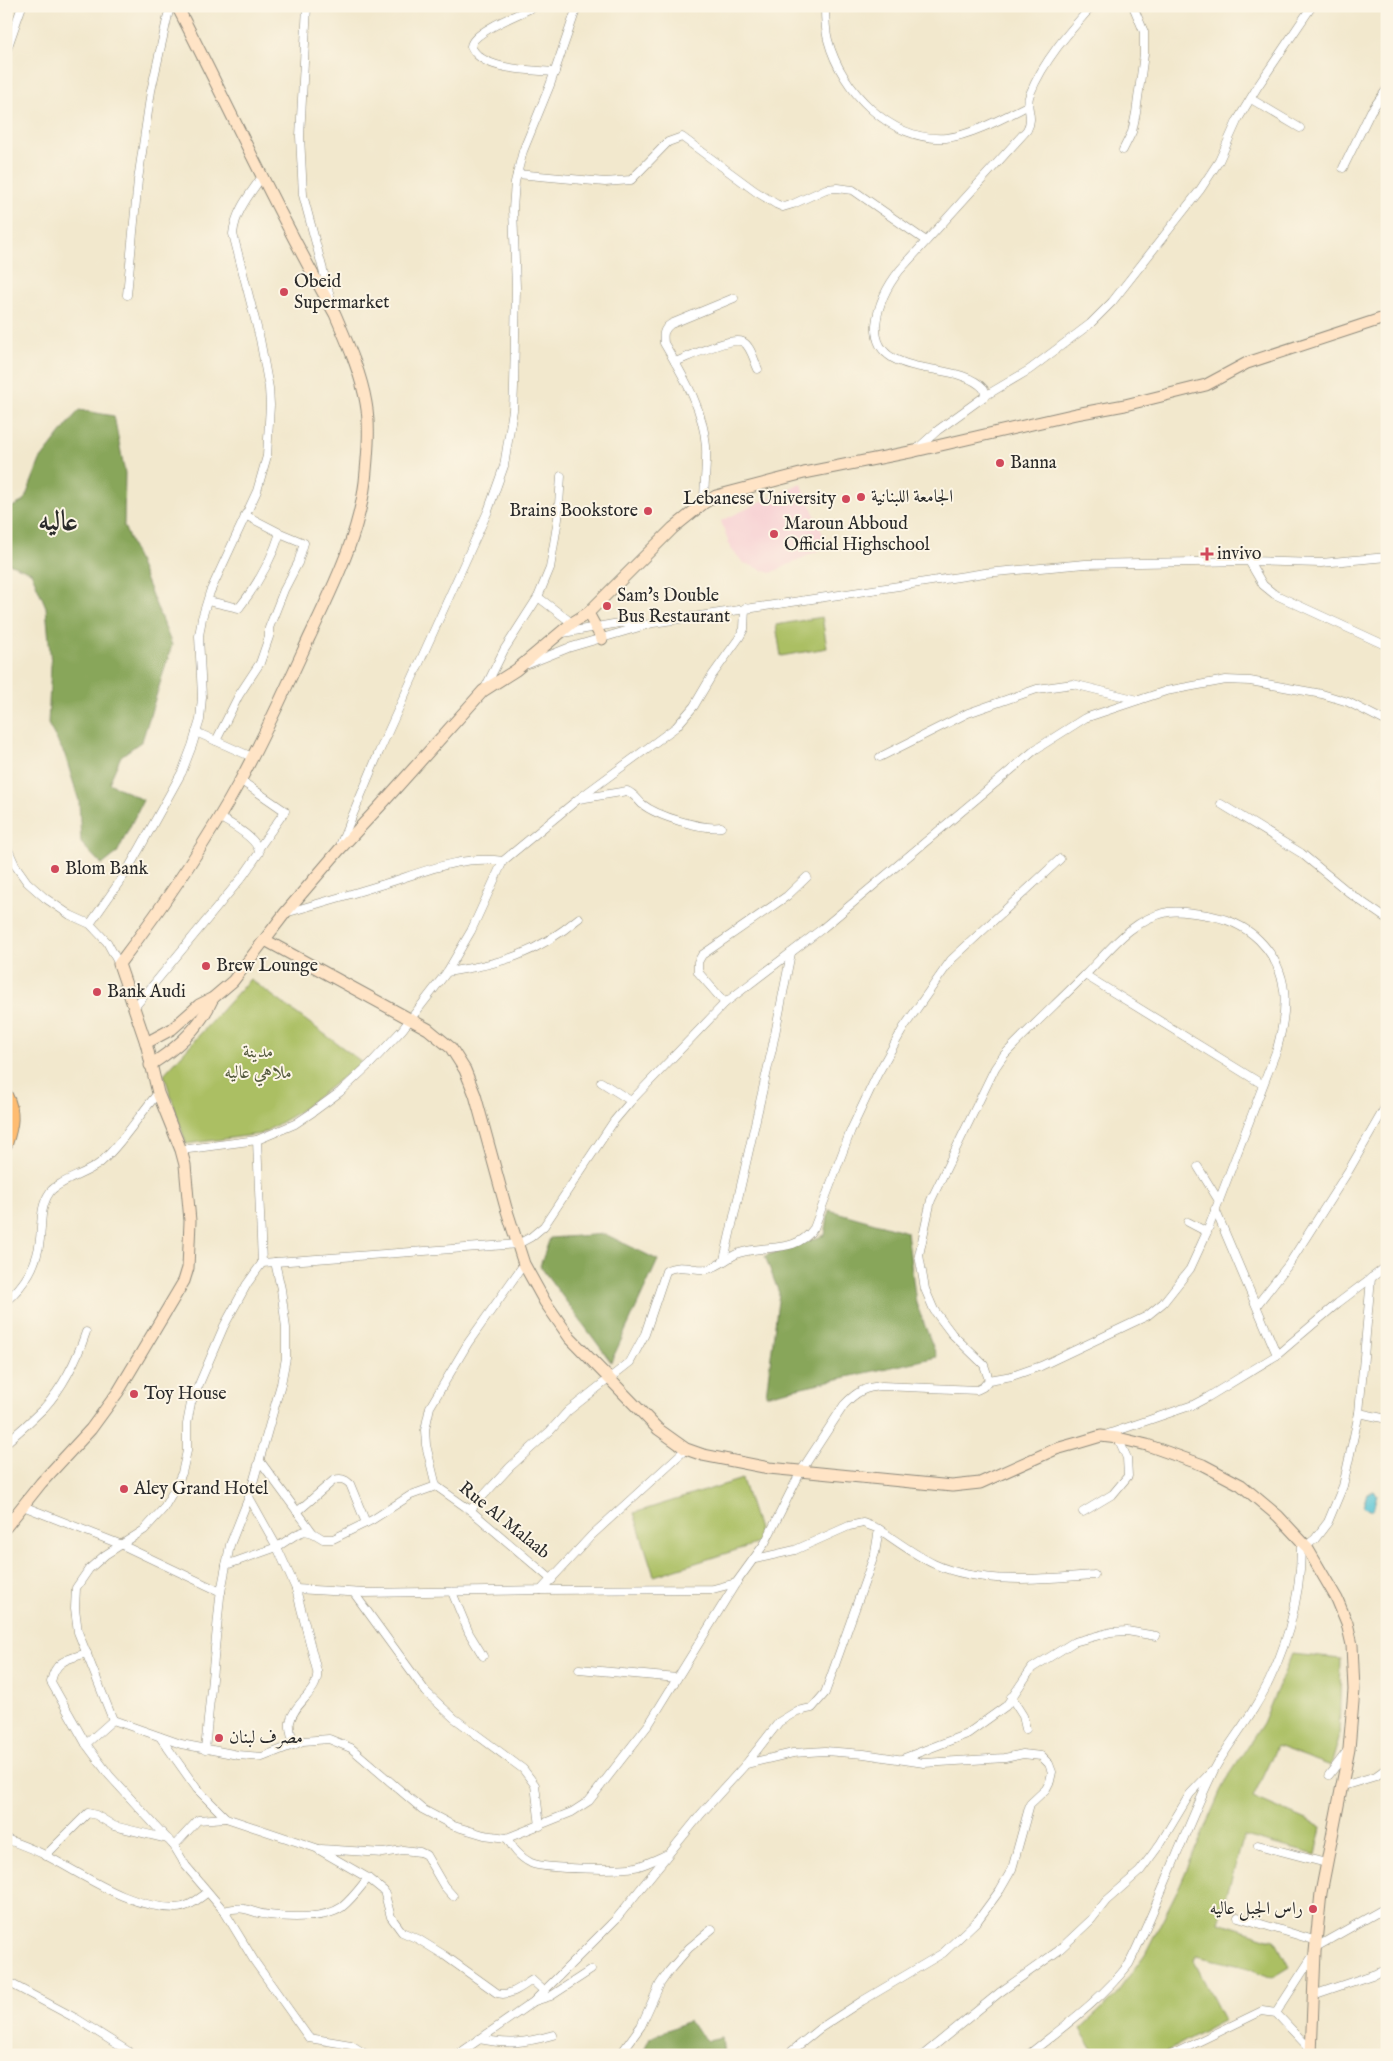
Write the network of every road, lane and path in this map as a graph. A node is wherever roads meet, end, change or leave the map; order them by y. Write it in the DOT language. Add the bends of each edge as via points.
graph roads {
  1 [pos="22,6"];
  2 [pos="170,6"];
  3 [pos="177,6"];
  4 [pos="307,6"];
  5 [pos="536,6"];
  6 [pos="824,6"];
  7 [pos="1092,6"];
  8 [pos="1133,6"];
  9 [pos="1312,6"];
  10 [pos="577,7"];
  11 [pos="6,52"];
  12 [pos="555,72"];
  13 [pos="1387,89"];
  14 [pos="1251,99"];
  15 [pos="1027,106"];
  16 [pos="1300,128"];
  17 [pos="1123,150"];
  18 [pos="1344,168"];
  19 [pos="517,174"];
  20 [pos="261,178"];
  21 [pos="926,241"];
  22 [pos="126,295"];
  23 [pos="734,298"];
  24 [pos="335,314"];
  25 [pos="1387,317"];
  26 [pos="675,362"];
  27 [pos="758,369"];
  28 [pos="985,396"];
  29 [pos="915,451"];
  30 [pos="560,476"];
  31 [pos="704,503"];
  32 [pos="246,515"];
  33 [pos="280,534"];
  34 [pos="1387,557"];
  35 [pos="1250,561"];
  36 [pos="538,597"];
  37 [pos="208,601"];
  38 [pos="745,608"];
  39 [pos="588,613"];
  40 [pos="572,623"];
  41 [pos="653,623"];
  42 [pos="597,627"];
  43 [pos="557,635"];
  44 [pos="602,639"];
  45 [pos="1387,646"];
  46 [pos="516,670"];
  47 [pos="483,692"];
  48 [pos="1138,700"];
  49 [pos="1387,722"];
  50 [pos="196,732"];
  51 [pos="216,741"];
  52 [pos="252,757"];
  53 [pos="880,757"];
  54 [pos="240,780"];
  55 [pos="577,800"];
  56 [pos="1220,804"];
  57 [pos="220,817"];
  58 [pos="721,827"];
  59 [pos="6,845"];
  60 [pos="259,848"];
  61 [pos="339,850"];
  62 [pos="1060,859"];
  63 [pos="503,861"];
  64 [pos="807,877"];
  65 [pos="285,913"];
  66 [pos="579,918"];
  67 [pos="1387,919"];
  68 [pos="90,924"];
  69 [pos="265,940"];
  70 [pos="791,953"];
  71 [pos="119,964"];
  72 [pos="447,972"];
  73 [pos="1085,975"];
  74 [pos="213,998"];
  75 [pos="725,1003"];
  76 [pos="134,1008"];
  77 [pos="410,1018"];
  78 [pos="172,1029"];
  79 [pos="146,1043"];
  80 [pos="180,1043"];
  81 [pos="150,1065"];
  82 [pos="601,1082"];
  83 [pos="1262,1084"];
  84 [pos="158,1092"];
  85 [pos="6,1095"];
  86 [pos="631,1101"];
  87 [pos="1387,1104"];
  88 [pos="257,1140"];
  89 [pos="6,1144"];
  90 [pos="181,1150"];
  91 [pos="1198,1167"];
  92 [pos="1219,1201"];
  93 [pos="1215,1209"];
  94 [pos="1188,1222"];
  95 [pos="1207,1232"];
  96 [pos="518,1244"];
  97 [pos="724,1260"];
  98 [pos="275,1262"];
  99 [pos="262,1263"];
  100 [pos="524,1264"];
  101 [pos="1387,1266"];
  102 [pos="1371,1278"];
  103 [pos="6,1301"];
  104 [pos="1257,1305"];
  105 [pos="86,1332"];
  106 [pos="1277,1354"];
  107 [pos="608,1377"];
  108 [pos="989,1380"];
  109 [pos="1359,1413"];
  110 [pos="1387,1419"];
  111 [pos="1100,1436"];
  112 [pos="1118,1438"];
  113 [pos="6,1443"];
  114 [pos="686,1449"];
  115 [pos="260,1461"];
  116 [pos="801,1472"];
  117 [pos="436,1486"];
  118 [pos="249,1497"];
  119 [pos="23,1506"];
  120 [pos="470,1510"];
  121 [pos="297,1512"];
  122 [pos="1083,1512"];
  123 [pos="366,1523"];
  124 [pos="6,1527"];
  125 [pos="879,1529"];
  126 [pos="314,1533"];
  127 [pos="1303,1544"];
  128 [pos="122,1545"];
  129 [pos="277,1547"];
  130 [pos="755,1559"];
  131 [pos="226,1565"];
  132 [pos="1094,1575"];
  133 [pos="552,1580"];
  134 [pos="736,1583"];
  135 [pos="296,1589"];
  136 [pos="542,1590"];
  137 [pos="221,1592"];
  138 [pos="452,1592"];
  139 [pos="354,1593"];
  140 [pos="1156,1636"];
  141 [pos="87,1653"];
  142 [pos="483,1656"];
  143 [pos="579,1669"];
  144 [pos="677,1678"];
  145 [pos="1011,1698"];
  146 [pos="113,1720"];
  147 [pos="1026,1729"];
  148 [pos="160,1737"];
  149 [pos="86,1744"];
  150 [pos="294,1745"];
  151 [pos="1349,1749"];
  152 [pos="205,1750"];
  153 [pos="900,1759"];
  154 [pos="746,1764"];
  155 [pos="1215,1768"];
  156 [pos="1387,1768"];
  157 [pos="1329,1775"];
  158 [pos="1343,1786"];
  159 [pos="226,1818"];
  160 [pos="540,1826"];
  161 [pos="506,1838"];
  162 [pos="6,1839"];
  163 [pos="168,1839"];
  164 [pos="1258,1845"];
  165 [pos="174,1846"];
  166 [pos="316,1848"];
  167 [pos="670,1853"];
  168 [pos="45,1856"];
  169 [pos="1326,1862"];
  170 [pos="368,1878"];
  171 [pos="206,1892"];
  172 [pos="452,1896"];
  173 [pos="1387,1907"];
  174 [pos="224,1911"];
  175 [pos="1238,1917"];
  176 [pos="712,1929"];
  177 [pos="1316,1947"];
  178 [pos="591,1970"];
  179 [pos="1387,1970"];
  180 [pos="7,1984"];
  181 [pos="544,1991"];
  182 [pos="1313,1995"];
  183 [pos="533,2002"];
  184 [pos="1276,2013"];
  185 [pos="553,2035"];
  186 [pos="479,2039"];
  187 [pos="1311,2052"];
  188 [pos="134,2055"];
  189 [pos="367,2055"];
  190 [pos="457,2055"];
  191 [pos="620,2055"];
  192 [pos="788,2055"];
  193 [pos="923,2055"];
  194 [pos="1028,2055"];
  195 [pos="1171,2055"];
  1 -- 11 [label="street"];
  2 -- 22 [label="street" via="151,91"];
  3 -- 20 [label="main road"];
  4 -- 24 [label="street" via="300,136 303,195"];
  5 -- 12 [label="street" via="474,38 470,46 475,55 489,62 512,69"];
  6 -- 15 [label="street" via="828,40 837,64 874,112 908,132 945,138 962,135"];
  7 -- 15 [label="street" via="1053,52 1033,87"];
  8 -- 17 [label="street" via="1144,32 1144,54 1134,122"];
  9 -- 14 [label="street"];
  10 -- 12 [label="street"];
  12 -- 19 [label="street"];
  13 -- 18 [label="street" via="1370,111"];
  14 -- 16 [label="street"];
  14 -- 28 [label="street" via="1200,190 1112,302 1090,324 1029,370"];
  15 -- 21 [label="street" via="1031,123 1027,130"];
  19 -- 21 [label="street" via="604,182 631,180 668,142 682,137 754,191 783,207 826,189 853,190"];
  19 -- 61 [label="street" via="514,209 514,394 504,466 488,511 379,752"];
  20 -- 24 [label="main road"];
  20 -- 32 [label="street" via="234,224 270,397 267,456"];
  21 -- 28 [label="street" via="888,284 877,318 880,345 884,352 906,364 971,378 984,390"];
  23 -- 26 [label="street" via="666,328 664,343"];
  24 -- 52 [label="main road" via="366,403 366,472 362,502 343,562"];
  25 -- 29 [label="main road" via="1247,363 1206,385"];
  26 -- 27 [label="street" via="726,342 737,341 748,346"];
  26 -- 31 [label="street" via="690,389 703,426 706,448"];
  28 -- 29 [label="street"];
  29 -- 31 [label="main road" via="734,490"];
  30 -- 36 [label="street" via="555,541 550,568"];
  31 -- 39 [label="main road" via="667,534"];
  32 -- 33 [label="street"];
  32 -- 37 [label="street"];
  33 -- 37 [label="street" via="273,556 256,587 239,608"];
  33 -- 51 [label="street" via="304,543 298,563 269,628 260,663 239,695"];
  34 -- 35 [label="street" via="1321,563"];
  35 -- 38 [label="street" via="1040,567"];
  35 -- 45 [label="street" via="1263,585 1274,594"];
  36 -- 40 [label="street"];
  36 -- 47 [label="street" via="504,650"];
  37 -- 50 [label="street" via="199,636 202,697"];
  38 -- 41 [label="street"];
  38 -- 55 [label="street" via="744,629 686,717"];
  39 -- 40 [label="main road"];
  39 -- 42 [label="main road"];
  40 -- 43 [label="main road"];
  41 -- 42 [label="street"];
  41 -- 44 [label="street"];
  42 -- 43 [label="street"];
  42 -- 44 [label="main road"];
  43 -- 46 [label="main road"];
  44 -- 46 [label="street" via="568,648"];
  46 -- 47 [label="main road"];
  47 -- 61 [label="main road"];
  48 -- 49 [label="street" via="1196,684 1250,681 1304,690 1348,702"];
  48 -- 53 [label="street" via="1073,684 1037,689 968,713"];
  48 -- 70 [label="street" via="1085,718 1036,749"];
  50 -- 51 [label="street"];
  50 -- 68 [label="street" via="182,772 125,874"];
  51 -- 52 [label="street"];
  52 -- 54 [label="main road"];
  54 -- 57 [label="main road"];
  54 -- 60 [label="street" via="285,812"];
  55 -- 58 [label="street" via="627,791 642,804 682,822 705,828"];
  55 -- 63 [label="street"];
  56 -- 67 [label="street" via="1301,853"];
  57 -- 60 [label="street"];
  57 -- 71 [label="main road" via="154,918"];
  59 -- 68 [label="street" via="15,866 27,882 51,902"];
  60 -- 76 [label="street" via="243,876"];
  61 -- 65 [label="main road"];
  62 -- 97 [label="street" via="951,960 904,1027 851,1130 814,1228 808,1236 793,1245 740,1252"];
  63 -- 65 [label="street" via="470,860 432,867"];
  63 -- 72 [label="street" via="471,930"];
  64 -- 75 [label="street" via="787,896 702,955 698,972"];
  65 -- 69 [label="main road"];
  66 -- 72 [label="street" via="528,953 476,968"];
  68 -- 71 [label="street" via="107,942"];
  69 -- 74 [label="main road" via="233,981"];
  69 -- 77 [label="main road"];
  70 -- 75 [label="street"];
  70 -- 97 [label="street"];
  71 -- 76 [label="main road"];
  72 -- 77 [label="street"];
  73 -- 83 [label="street"];
  73 -- 83 [label="street" via="1125,934 1167,912 1216,916 1239,925 1271,953 1284,984 1284,1024"];
  73 -- 108 [label="street" via="1004,1055 995,1068 931,1200 925,1224 919,1255 925,1289 934,1310 964,1348 984,1365"];
  74 -- 78 [label="main road"];
  74 -- 80 [label="main road" via="206,1014"];
  75 -- 86 [label="street"];
  76 -- 79 [label="main road"];
  77 -- 88 [label="street" via="371,1063 340,1092 295,1124"];
  77 -- 96 [label="main road" via="442,1039 465,1070"];
  78 -- 79 [label="main road"];
  78 -- 80 [label="main road"];
  79 -- 81 [label="main road"];
  80 -- 81 [label="main road"];
  81 -- 84 [label="main road"];
  82 -- 86 [label="street"];
  83 -- 92 [label="street"];
  84 -- 90 [label="main road"];
  84 -- 103 [label="street" via="104,1159 85,1173 52,1189 44,1201 35,1263 18,1291"];
  85 -- 89 [label="main road" via="12,1110"];
  86 -- 96 [label="street" via="614,1121 544,1226"];
  87 -- 104 [label="street" via="1289,1264"];
  88 -- 90 [label="street"];
  88 -- 99 [label="street"];
  90 -- 119 [label="main road" via="188,1184 190,1221 190,1255 184,1281 118,1392 91,1429"];
  91 -- 92 [label="street"];
  92 -- 93 [label="street"];
  93 -- 95 [label="street"];
  93 -- 104 [label="street"];
  94 -- 95 [label="street"];
  95 -- 108 [label="street" via="1190,1269 1163,1303 1147,1316 1041,1366"];
  96 -- 98 [label="street"];
  96 -- 100 [label="main road"];
  97 -- 107 [label="street" via="707,1269 675,1268 666,1271 637,1351 630,1362"];
  98 -- 99 [label="street"];
  98 -- 115 [label="street" via="286,1328 286,1358"];
  99 -- 128 [label="street" via="224,1326 196,1388 187,1424 187,1451 174,1490 144,1530"];
  100 -- 107 [label="main road" via="570,1338"];
  100 -- 117 [label="street" via="468,1344 430,1407 425,1430 426,1445"];
  101 -- 102 [label="street"];
  102 -- 106 [label="street"];
  102 -- 109 [label="street"];
  104 -- 106 [label="street"];
  105 -- 113 [label="street" via="79,1354 45,1407"];
  106 -- 111 [label="street" via="1192,1405"];
  107 -- 114 [label="main road" via="658,1429"];
  107 -- 120 [label="street" via="568,1411"];
  108 -- 116 [label="street" via="983,1387 969,1391 868,1387 853,1395 844,1405"];
  109 -- 110 [label="street"];
  109 -- 127 [label="street" via="1343,1486 1328,1522 1315,1539"];
  111 -- 112 [label="main road"];
  111 -- 116 [label="main road" via="1056,1449 970,1485"];
  112 -- 122 [label="street" via="1127,1458 1128,1476 1113,1494"];
  112 -- 127 [label="main road" via="1148,1445 1225,1476 1263,1502"];
  114 -- 116 [label="main road" via="711,1457"];
  114 -- 133 [label="street" via="592,1535"];
  115 -- 118 [label="street"];
  115 -- 121 [label="street"];
  116 -- 130 [label="street"];
  117 -- 120 [label="street, Rue Al Malaab"];
  117 -- 123 [label="street" via="411,1495"];
  118 -- 129 [label="street"];
  118 -- 131 [label="street" via="230,1544"];
  119 -- 124 [label="main road"];
  119 -- 128 [label="street"];
  120 -- 133 [label="street, Rue Al Malaab"];
  121 -- 123 [label="street" via="340,1478 350,1484"];
  121 -- 126 [label="street"];
  123 -- 126 [label="street" via="333,1539 322,1539"];
  125 -- 130 [label="street" via="863,1522 794,1550"];
  125 -- 132 [label="street" via="933,1564 958,1573 1039,1580"];
  125 -- 154 [label="street" via="875,1553 826,1693 812,1708 797,1711 779,1722"];
  126 -- 129 [label="street" via="305,1531 297,1534"];
  127 -- 151 [label="main road" via="1337,1599 1347,1623 1354,1690"];
  127 -- 155 [label="street" via="1281,1656 1254,1709"];
  128 -- 137 [label="street"];
  128 -- 141 [label="street" via="89,1568 76,1588 78,1632"];
  129 -- 131 [label="street"];
  129 -- 135 [label="street"];
  130 -- 134 [label="street"];
  131 -- 137 [label="street"];
  133 -- 136 [label="street"];
  134 -- 136 [label="street" via="713,1589"];
  134 -- 144 [label="street"];
  135 -- 139 [label="street"];
  135 -- 150 [label="street" via="318,1678 292,1714 290,1731"];
  136 -- 138 [label="street"];
  137 -- 152 [label="street"];
  138 -- 139 [label="street"];
  138 -- 142 [label="street" via="469,1633"];
  139 -- 160 [label="street" via="426,1692 454,1718 523,1768 535,1785"];
  140 -- 145 [label="street" via="1111,1632 1074,1642 1032,1668"];
  141 -- 146 [label="street"];
  141 -- 149 [label="street" via="57,1665 51,1682"];
  143 -- 144 [label="street"];
  144 -- 160 [label="street" via="649,1724 589,1801"];
  145 -- 147 [label="street" via="1023,1716"];
  145 -- 153 [label="street" via="1006,1706 967,1734"];
  146 -- 148 [label="street"];
  146 -- 149 [label="street"];
  148 -- 152 [label="street"];
  148 -- 159 [label="street" via="197,1789"];
  149 -- 163 [label="street" via="109,1775"];
  150 -- 152 [label="street" via="262,1757"];
  150 -- 161 [label="street" via="329,1739 351,1748 422,1809 454,1826"];
  151 -- 157 [label="street"];
  151 -- 158 [label="main road"];
  153 -- 154 [label="street" via="825,1751 792,1753"];
  153 -- 192 [label="street" via="924,1762 1034,1755 1041,1756 1052,1772 1046,1788 1030,1804 1012,1869 978,1920 943,1953 819,2029"];
  154 -- 167 [label="street"];
  155 -- 193 [label="street" via="1190,1794 1140,1871 1106,1901 1091,1920 1058,1951"];
  155 -- 194 [label="street" via="1129,1964 1084,2012"];
  156 -- 158 [label="street" via="1376,1776"];
  158 -- 169 [label="main road"];
  159 -- 165 [label="street" via="198,1820"];
  159 -- 166 [label="street"];
  160 -- 161 [label="street"];
  161 -- 167 [label="street" via="516,1853 532,1863 554,1866 619,1870 639,1867"];
  162 -- 168 [label="street"];
  163 -- 165 [label="street"];
  163 -- 168 [label="street" via="114,1826 88,1813"];
  164 -- 169 [label="street"];
  165 -- 171 [label="street"];
  166 -- 170 [label="street"];
  166 -- 172 [label="street" via="354,1852 420,1852"];
  167 -- 181 [label="street" via="616,1919"];
  168 -- 171 [label="street" via="131,1899 154,1905 178,1908 189,1905"];
  169 -- 177 [label="main road"];
  170 -- 174 [label="street" via="341,1907 322,1915 268,1915 237,1907"];
  170 -- 181 [label="street" via="384,1890 391,1917 402,1932 444,1955 497,1993 514,1992 532,1980"];
  171 -- 174 [label="street"];
  173 -- 177 [label="street"];
  174 -- 189 [label="street" via="255,1962 309,2038 351,2045"];
  175 -- 177 [label="street"];
  176 -- 191 [label="street" via="669,1970 641,2026"];
  177 -- 182 [label="main road"];
  177 -- 184 [label="street"];
  178 -- 183 [label="street" via="551,1996"];
  179 -- 182 [label="street"];
  180 -- 188 [label="street" via="77,2019"];
  181 -- 183 [label="street"];
  182 -- 187 [label="main road"];
  183 -- 186 [label="street"];
  184 -- 187 [label="street"];
  184 -- 195 [label="street" via="1262,2011"];
  185 -- 186 [label="street" via="523,2043"];
  186 -- 190 [label="street"];
}
